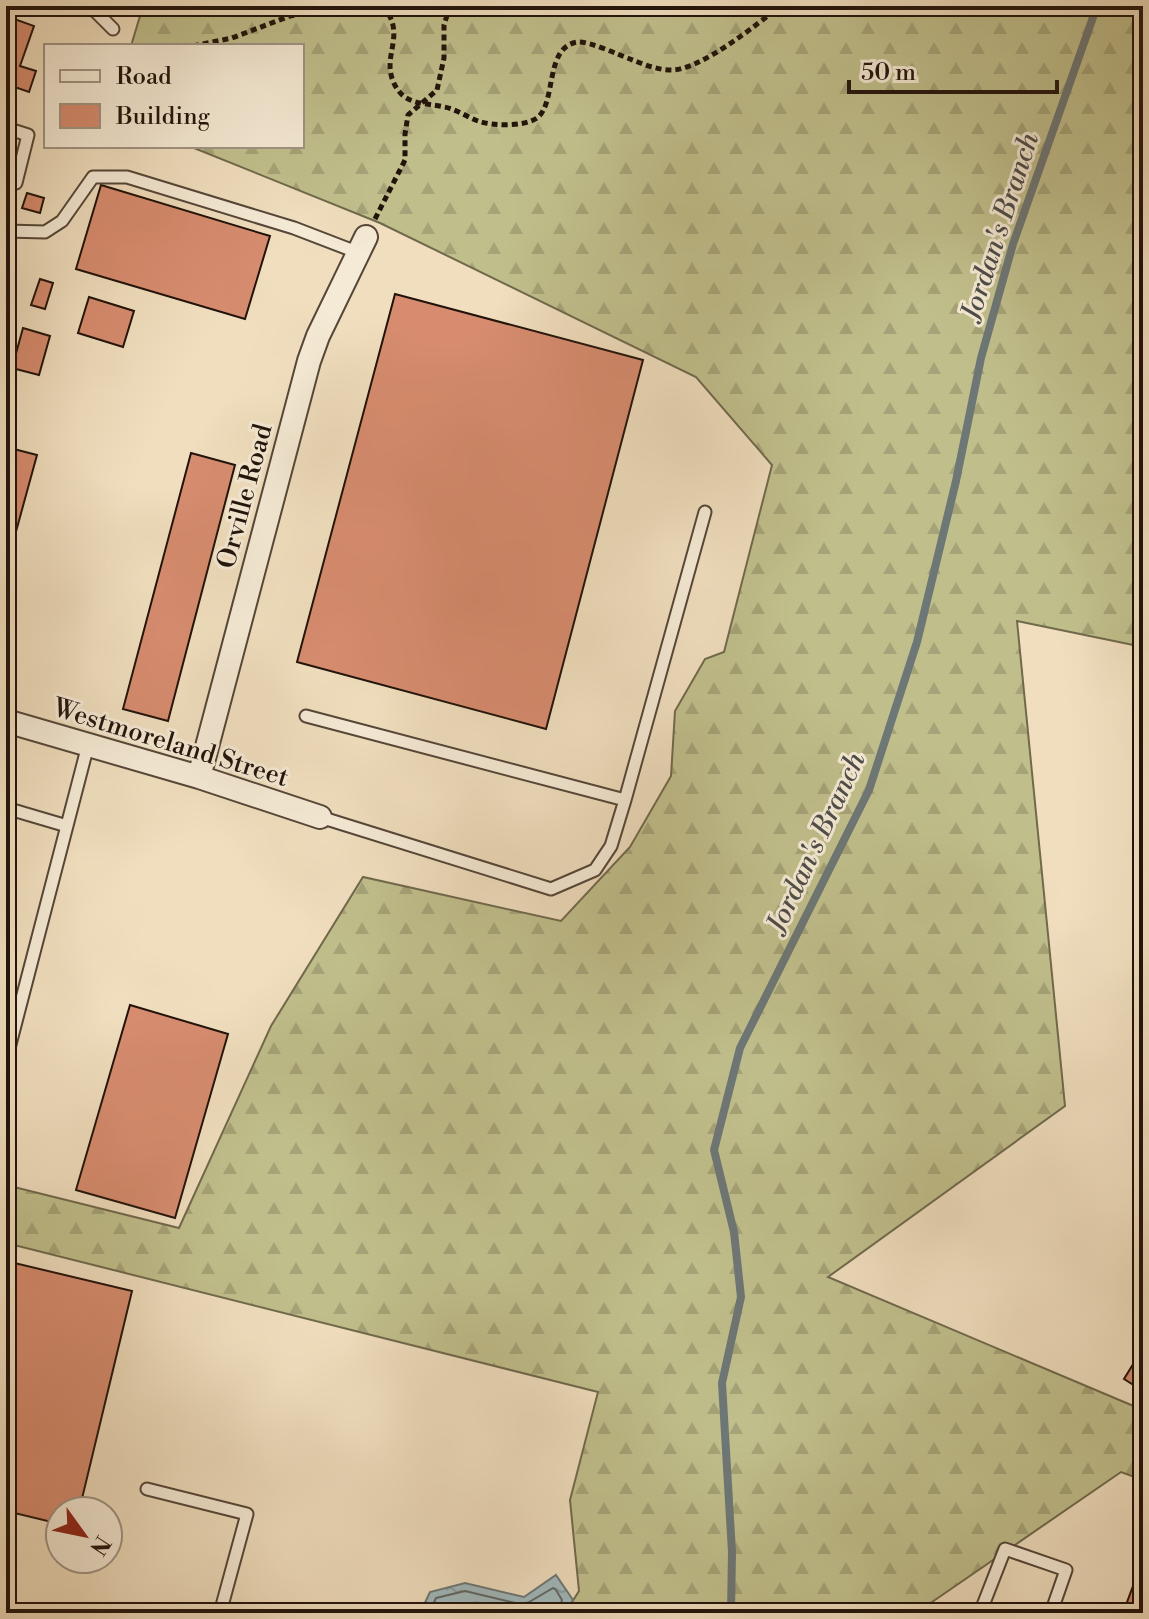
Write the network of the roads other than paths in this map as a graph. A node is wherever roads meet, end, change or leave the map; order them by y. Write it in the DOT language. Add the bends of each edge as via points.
graph roads {
  1 [pos="88,6"];
  2 [pos="113,29"];
  3 [pos="6,128"];
  4 [pos="16,183"];
  5 [pos="6,231"];
  6 [pos="362,245"];
  7 [pos="705,512"];
  8 [pos="306,716"];
  9 [pos="6,721"];
  10 [pos="88,745"];
  11 [pos="199,777"];
  12 [pos="625,800"];
  13 [pos="6,808"];
  14 [pos="320,817"];
  15 [pos="67,826"];
  16 [pos="6,1060"];
  17 [pos="147,1489"];
  18 [pos="220,1613"];
  19 [pos="980,1613"];
  20 [pos="1051,1613"];
  1 -- 2 [label="lane"];
  3 -- 4 [label="lane" via="28,135"];
  5 -- 6 [label="lane" via="45,232 62,221 93,177 127,177"];
  6 -- 11 [label="street, Orville Road" via="309,361"];
  7 -- 12 [label="lane"];
  8 -- 12 [label="lane"];
  9 -- 10 [label="street, Westmoreland Street"];
  10 -- 11 [label="street, Westmoreland Street"];
  10 -- 15 [label="lane"];
  11 -- 14 [label="street, Westmoreland Street"];
  12 -- 14 [label="lane" via="611,846 595,870 551,889"];
  13 -- 15 [label="lane"];
  15 -- 16 [label="lane"];
  17 -- 18 [label="lane" via="247,1514"];
  19 -- 20 [label="lane" via="1005,1549 1066,1570"];
}
